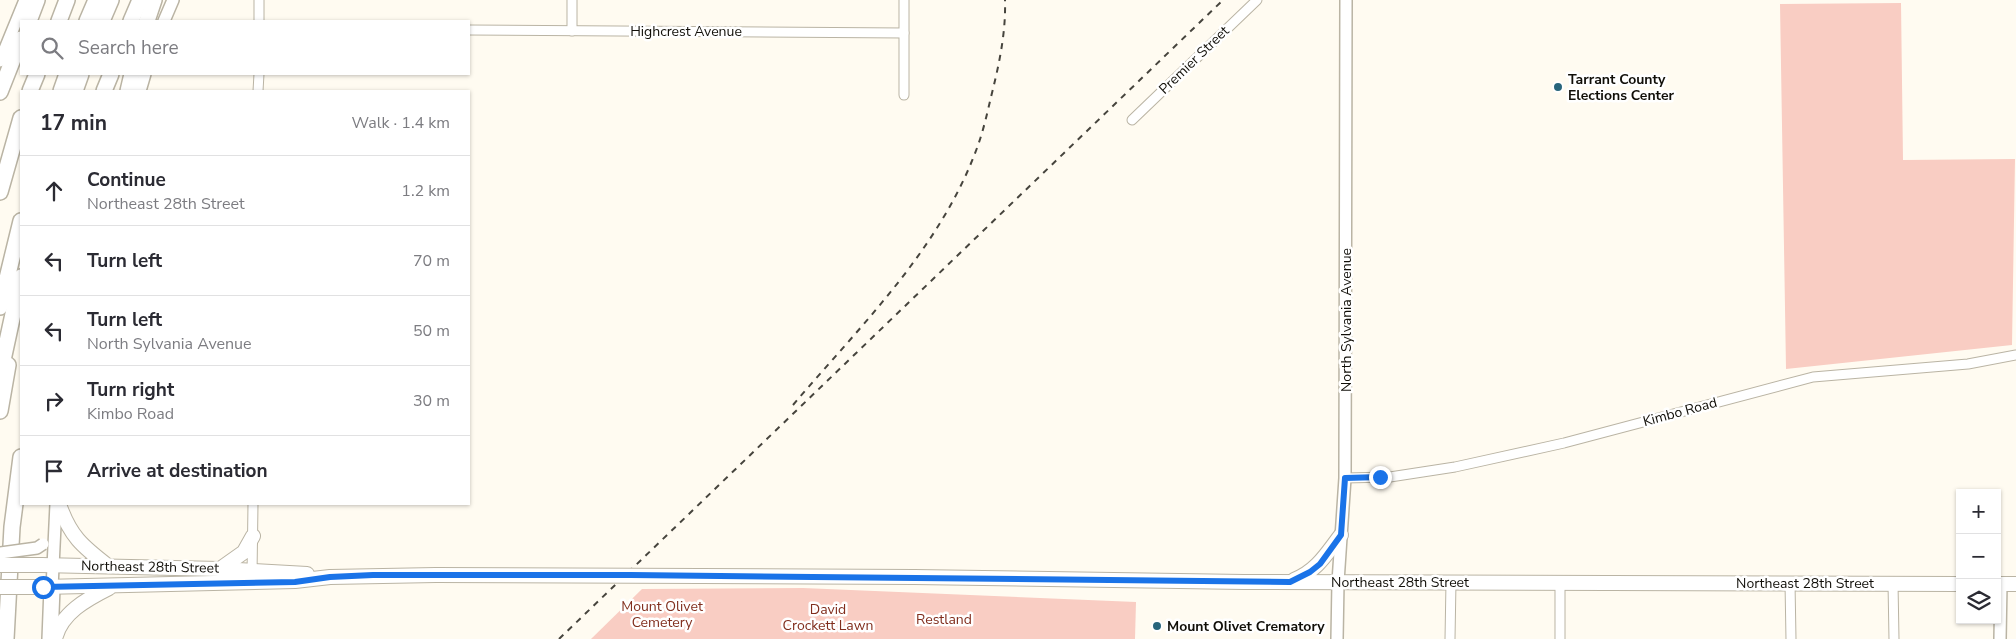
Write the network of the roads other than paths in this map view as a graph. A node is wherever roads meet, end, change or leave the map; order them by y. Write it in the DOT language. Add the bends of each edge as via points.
graph roads {
  1 [pos="25,0"];
  2 [pos="37,0"];
  3 [pos="67,0"];
  4 [pos="96,0"];
  5 [pos="111,0"];
  6 [pos="140,0"];
  7 [pos="154,0"];
  8 [pos="173,0"];
  9 [pos="259,0"];
  10 [pos="572,0"];
  11 [pos="904,0"];
  12 [pos="1257,0"];
  13 [pos="1346,0"];
  14 [pos="28,20"];
  15 [pos="59,20"];
  16 [pos="87,20"];
  17 [pos="102,20"];
  18 [pos="132,20"];
  19 [pos="147,20"];
  20 [pos="164,20"];
  21 [pos="259,20"];
  22 [pos="470,30"];
  23 [pos="572,30"];
  24 [pos="904,33"];
  25 [pos="20,42"];
  26 [pos="0,61"];
  27 [pos="37,75"];
  28 [pos="67,75"];
  29 [pos="81,75"];
  30 [pos="111,75"];
  31 [pos="132,75"];
  32 [pos="145,75"];
  33 [pos="259,75"];
  34 [pos="30,90"];
  35 [pos="61,90"];
  36 [pos="75,90"];
  37 [pos="104,90"];
  38 [pos="128,90"];
  39 [pos="140,90"];
  40 [pos="258,90"];
  41 [pos="0,92"];
  42 [pos="904,95"];
  43 [pos="1132,120"];
  44 [pos="20,122"];
  45 [pos="0,192"];
  46 [pos="20,225"];
  47 [pos="20,282"];
  48 [pos="0,307"];
  49 [pos="9,331"];
  50 [pos="2016,355"];
  51 [pos="0,374"];
  52 [pos="0,411"];
  53 [pos="20,465"];
  54 [pos="1345,478"];
  55 [pos="57,505"];
  56 [pos="57,505"];
  57 [pos="57,505"];
  58 [pos="253,505"];
  59 [pos="1341,535"];
  60 [pos="253,536"];
  61 [pos="0,553"];
  62 [pos="0,565"];
  63 [pos="47,565"];
  64 [pos="108,566"];
  65 [pos="220,569"];
  66 [pos="252,576"];
  67 [pos="1290,582"];
  68 [pos="1338,582"];
  69 [pos="1451,582"];
  70 [pos="1560,582"];
  71 [pos="1790,583"];
  72 [pos="1893,583"];
  73 [pos="1956,584"];
  74 [pos="2001,584"];
  75 [pos="2016,584"];
  76 [pos="113,586"];
  77 [pos="0,587"];
  78 [pos="47,587"];
  79 [pos="2000,624"];
  80 [pos="6,639"];
  81 [pos="50,639"];
  82 [pos="55,639"];
  83 [pos="1337,639"];
  84 [pos="1450,639"];
  85 [pos="1560,639"];
  86 [pos="1791,639"];
  87 [pos="1894,639"];
  88 [pos="2000,639"];
  1 -- 26 [label="main road"];
  2 -- 14 [label="highway"];
  3 -- 15 [label="highway"];
  4 -- 16 [label="highway"];
  5 -- 17 [label="highway"];
  6 -- 18 [label="highway"];
  7 -- 19 [label="highway"];
  8 -- 20 [label="main road"];
  9 -- 21 [label="street"];
  10 -- 23 [label="street"];
  11 -- 24 [label="street"];
  12 -- 43 [label="street, Premier Street"];
  13 -- 54 [label="main road, North Sylvania Avenue"];
  22 -- 23 [label="street, Highcrest Avenue"];
  23 -- 24 [label="street, Highcrest Avenue"];
  24 -- 42 [label="street"];
  25 -- 41 [label="highway"];
  27 -- 34 [label="highway"];
  28 -- 35 [label="highway"];
  29 -- 36 [label="highway"];
  30 -- 37 [label="highway"];
  31 -- 38 [label="highway"];
  32 -- 39 [label="main road"];
  33 -- 40 [label="street"];
  44 -- 45 [label="highway"];
  46 -- 48 [label="highway"];
  47 -- 49 [label="highway"];
  49 -- 51 [label="highway"];
  49 -- 52 [label="highway" via="11,349"];
  50 -- 54 [label="street, Kimbo Road" via="1968,364 1814,377 1564,443 1455,467 1390,477"];
  53 -- 80 [label="highway" via="12,527"];
  54 -- 59 [label="main road, North Sylvania Avenue"];
  55 -- 61 [label="main road, bridge" via="50,532 43,544 23,551"];
  56 -- 63 [label="main road"];
  57 -- 64 [label="main road" via="80,544"];
  58 -- 60 [label="street"];
  59 -- 67 [label="main road" via="1320,564"];
  59 -- 68 [label="main road, North Sylvania Avenue"];
  60 -- 65 [label="main road" via="244,552"];
  60 -- 66 [label="street"];
  62 -- 63 [label="main road, Northeast 28th Street, bridge"];
  63 -- 64 [label="main road, Northeast 28th Street"];
  63 -- 78 [label="main road"];
  64 -- 65 [label="main road, Northeast 28th Street"];
  65 -- 66 [label="main road, Northeast 28th Street"];
  66 -- 67 [label="main road, Northeast 28th Street, bridge" via="914,577"];
  66 -- 76 [label="main road, Northeast 28th Street"];
  67 -- 68 [label="main road, Northeast 28th Street"];
  68 -- 69 [label="main road, Northeast 28th Street"];
  68 -- 83 [label="main road, North Sylvania Avenue"];
  69 -- 70 [label="main road, Northeast 28th Street"];
  69 -- 84 [label="street"];
  70 -- 71 [label="main road, Northeast 28th Street"];
  70 -- 85 [label="street"];
  71 -- 72 [label="main road, Northeast 28th Street"];
  71 -- 86 [label="street"];
  72 -- 73 [label="main road, Northeast 28th Street"];
  72 -- 87 [label="street"];
  74 -- 75 [label="main road"];
  76 -- 78 [label="main road, Northeast 28th Street"];
  76 -- 82 [label="main road" via="88,598 67,616"];
  77 -- 78 [label="main road, Northeast 28th Street, bridge"];
  78 -- 81 [label="highway"];
  79 -- 88 [label="main road"];
}
